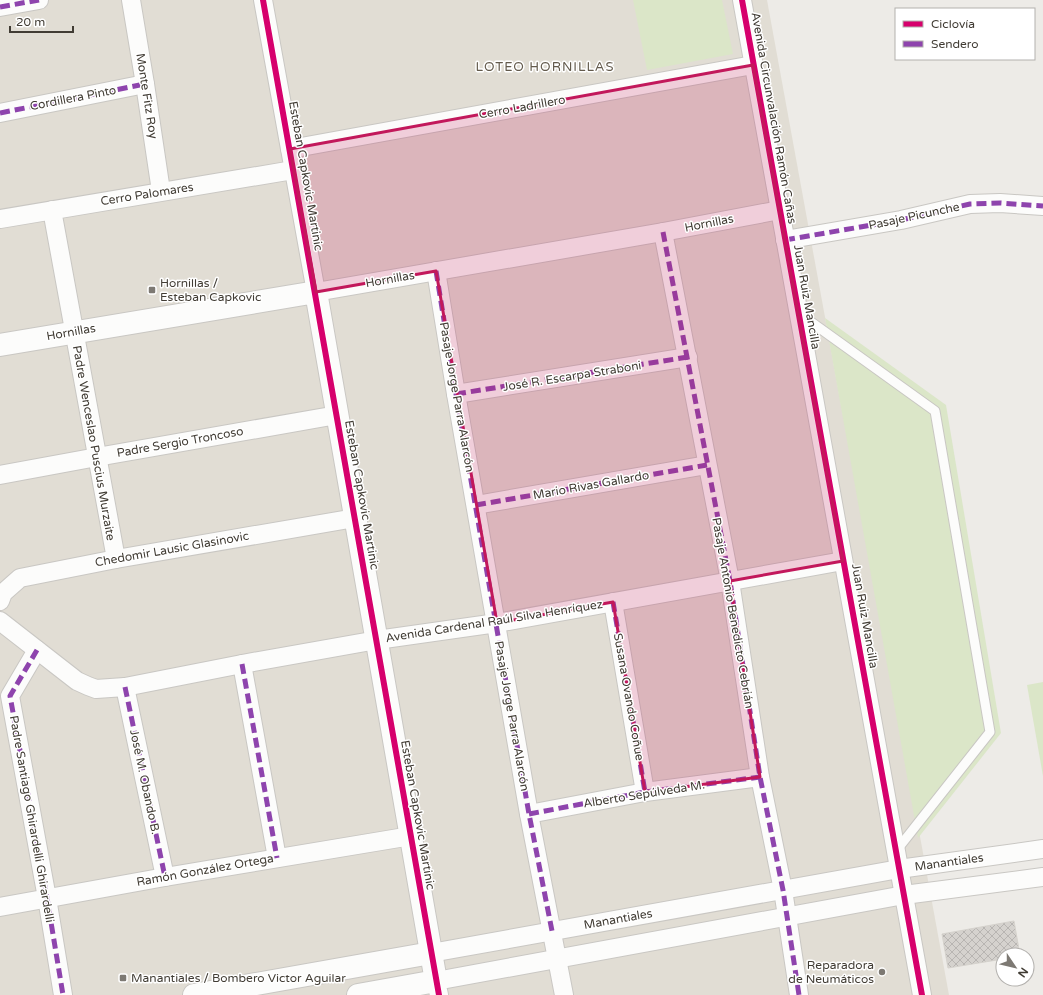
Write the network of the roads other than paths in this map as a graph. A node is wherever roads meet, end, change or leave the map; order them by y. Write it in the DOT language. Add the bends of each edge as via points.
graph roads {
  1 [pos="39,0"];
  2 [pos="131,0"];
  3 [pos="263,0"];
  4 [pos="742,0"];
  5 [pos="0,7"];
  6 [pos="754,65"];
  7 [pos="145,84"];
  8 [pos="0,112"];
  9 [pos="290,149"];
  10 [pos="293,170"];
  11 [pos="161,191"];
  12 [pos="1043,206"];
  13 [pos="52,210"];
  14 [pos="780,210"];
  15 [pos="0,218"];
  16 [pos="663,232"];
  17 [pos="785,240"];
  18 [pos="436,271"];
  19 [pos="316,292"];
  20 [pos="799,313"];
  21 [pos="74,332"];
  22 [pos="0,345"];
  23 [pos="688,357"];
  24 [pos="456,394"];
  25 [pos="337,416"];
  26 [pos="97,456"];
  27 [pos="707,465"];
  28 [pos="0,476"];
  29 [pos="476,505"];
  30 [pos="355,518"];
  31 [pos="116,559"];
  32 [pos="844,560"];
  33 [pos="730,581"];
  34 [pos="0,601"];
  35 [pos="612,602"];
  36 [pos="0,621"];
  37 [pos="497,623"];
  38 [pos="376,640"];
  39 [pos="37,650"];
  40 [pos="242,664"];
  41 [pos="125,687"];
  42 [pos="760,777"];
  43 [pos="645,792"];
  44 [pos="529,814"];
  45 [pos="411,836"];
  46 [pos="1043,849"];
  47 [pos="896,851"];
  48 [pos="277,858"];
  49 [pos="899,868"];
  50 [pos="1043,876"];
  51 [pos="165,877"];
  52 [pos="783,890"];
  53 [pos="904,895"];
  54 [pos="47,898"];
  55 [pos="0,907"];
  56 [pos="787,916"];
  57 [pos="552,931"];
  58 [pos="431,953"];
  59 [pos="557,959"];
  60 [pos="438,988"];
  61 [pos="63,995"];
  62 [pos="194,995"];
  63 [pos="358,995"];
  64 [pos="564,995"];
  65 [pos="799,995"];
  66 [pos="922,995"];
  1 -- 5 [label="street"];
  2 -- 7 [label="street, Monte Fitz Roy"];
  3 -- 9 [label="street, Esteban Capkovic Martinic"];
  4 -- 6 [label="street, Avenida Circunvalación Ramón Cañas"];
  6 -- 9 [label="street, Cerro Ladrillero"];
  6 -- 14 [label="street, Avenida Circunvalación Ramón Cañas"];
  7 -- 8 [label="street, Cordillera Pinto"];
  7 -- 11 [label="street, Monte Fitz Roy"];
  9 -- 10 [label="street, Esteban Capkovic Martinic"];
  10 -- 11 [label="street, Cerro Palomares"];
  10 -- 19 [label="street, Esteban Capkovic Martinic"];
  11 -- 13 [label="street, Cerro Palomares"];
  12 -- 17 [label="street, Pasaje Picunche" via="970,204 901,220"];
  13 -- 15 [label="street, Cerro Palomares"];
  13 -- 21 [label="street, Padre Wenceslao Puscius Murzaite"];
  14 -- 16 [label="street, Hornillas"];
  14 -- 17 [label="street, Avenida Circunvalación Ramón Cañas"];
  16 -- 18 [label="street, Hornillas"];
  16 -- 23 [label="street, Pasaje Antonio Benedicto Cebrián"];
  17 -- 20 [label="street, Juan Ruiz Mancilla"];
  18 -- 19 [label="street, Hornillas"];
  18 -- 24 [label="street, Pasaje Jorge Parra Alarcón"];
  19 -- 21 [label="street, Hornillas"];
  19 -- 25 [label="street, Esteban Capkovic Martinic"];
  20 -- 32 [label="street, Juan Ruiz Mancilla"];
  20 -- 47 [label="lane" via="935,411 990,732"];
  21 -- 22 [label="street, Hornillas"];
  21 -- 26 [label="street, Padre Wenceslao Puscius Murzaite"];
  23 -- 24 [label="street, José R. Escarpa Straboni"];
  23 -- 27 [label="street, Pasaje Antonio Benedicto Cebrián"];
  24 -- 29 [label="street, Pasaje Jorge Parra Alarcón"];
  25 -- 26 [label="street, Padre Sergio Troncoso"];
  25 -- 30 [label="street, Esteban Capkovic Martinic"];
  26 -- 28 [label="street, Padre Sergio Troncoso"];
  26 -- 31 [label="street, Padre Wenceslao Puscius Murzaite"];
  27 -- 29 [label="street, Mario Rivas Gallardo"];
  27 -- 33 [label="street, Pasaje Antonio Benedicto Cebrián"];
  29 -- 37 [label="street, Pasaje Jorge Parra Alarcón"];
  30 -- 31 [label="street, Chedomir Lausic Glasinovic"];
  30 -- 38 [label="street, Esteban Capkovic Martinic"];
  31 -- 34 [label="street, Chedomir Lausic Glasinovic" via="20,578 3,593"];
  32 -- 33 [label="street, Avenida Cardenal Raúl Silva Henríquez"];
  32 -- 47 [label="street, Juan Ruiz Mancilla"];
  33 -- 35 [label="street, Avenida Cardenal Raúl Silva Henríquez"];
  33 -- 42 [label="street, Pasaje Antonio Benedicto Cebrián"];
  35 -- 37 [label="street, Avenida Cardenal Raúl Silva Henríquez"];
  35 -- 43 [label="street, Susana Ovando Coñue"];
  36 -- 39 [label="street, Avenida Cardenal Raúl Silva Henríquez"];
  37 -- 38 [label="street, Avenida Cardenal Raúl Silva Henríquez"];
  37 -- 44 [label="street, Pasaje Jorge Parra Alarcón"];
  38 -- 40 [label="street, Avenida Cardenal Raúl Silva Henríquez"];
  38 -- 45 [label="street, Esteban Capkovic Martinic"];
  39 -- 41 [label="street, Avenida Cardenal Raúl Silva Henríquez" via="77,681 88,686 96,689"];
  39 -- 54 [label="street, Padre Santiago Ghirardelli Ghirardelli" via="10,696"];
  40 -- 41 [label="street, Avenida Cardenal Raúl Silva Henríquez"];
  40 -- 48 [label="street"];
  41 -- 51 [label="street, José M. Obando B."];
  42 -- 43 [label="street, Alberto Sepúlveda M."];
  42 -- 52 [label="street, Pasaje Antonio Benedicto Cebrián"];
  43 -- 44 [label="street, Alberto Sepúlveda M."];
  44 -- 57 [label="street, Pasaje Jorge Parra Alarcón"];
  45 -- 48 [label="street, Ramón González Ortega"];
  45 -- 58 [label="street, Esteban Capkovic Martinic"];
  46 -- 49 [label="street, Manantiales"];
  47 -- 49 [label="street, Juan Ruiz Mancilla"];
  48 -- 51 [label="street, Ramón González Ortega"];
  49 -- 52 [label="street, Manantiales"];
  49 -- 53 [label="street, Juan Ruiz Mancilla"];
  50 -- 53 [label="street"];
  51 -- 54 [label="street, Ramón González Ortega"];
  52 -- 56 [label="street, Pasaje Antonio Benedicto Cebrián"];
  52 -- 57 [label="street, Manantiales"];
  53 -- 56 [label="street"];
  53 -- 66 [label="street, Juan Ruiz Mancilla"];
  54 -- 55 [label="street, Ramón González Ortega"];
  54 -- 61 [label="street, Padre Santiago Ghirardelli Ghirardelli"];
  56 -- 59 [label="street"];
  56 -- 65 [label="street, Pasaje Antonio Benedicto Cebrián"];
  57 -- 58 [label="street, Manantiales"];
  57 -- 59 [label="street, Pasaje Jorge Parra Alarcón"];
  58 -- 60 [label="street, Esteban Capkovic Martinic"];
  58 -- 62 [label="street, Manantiales"];
  59 -- 60 [label="street"];
  59 -- 64 [label="street, Pasaje Jorge Parra Alarcón"];
  60 -- 63 [label="street"];
}
